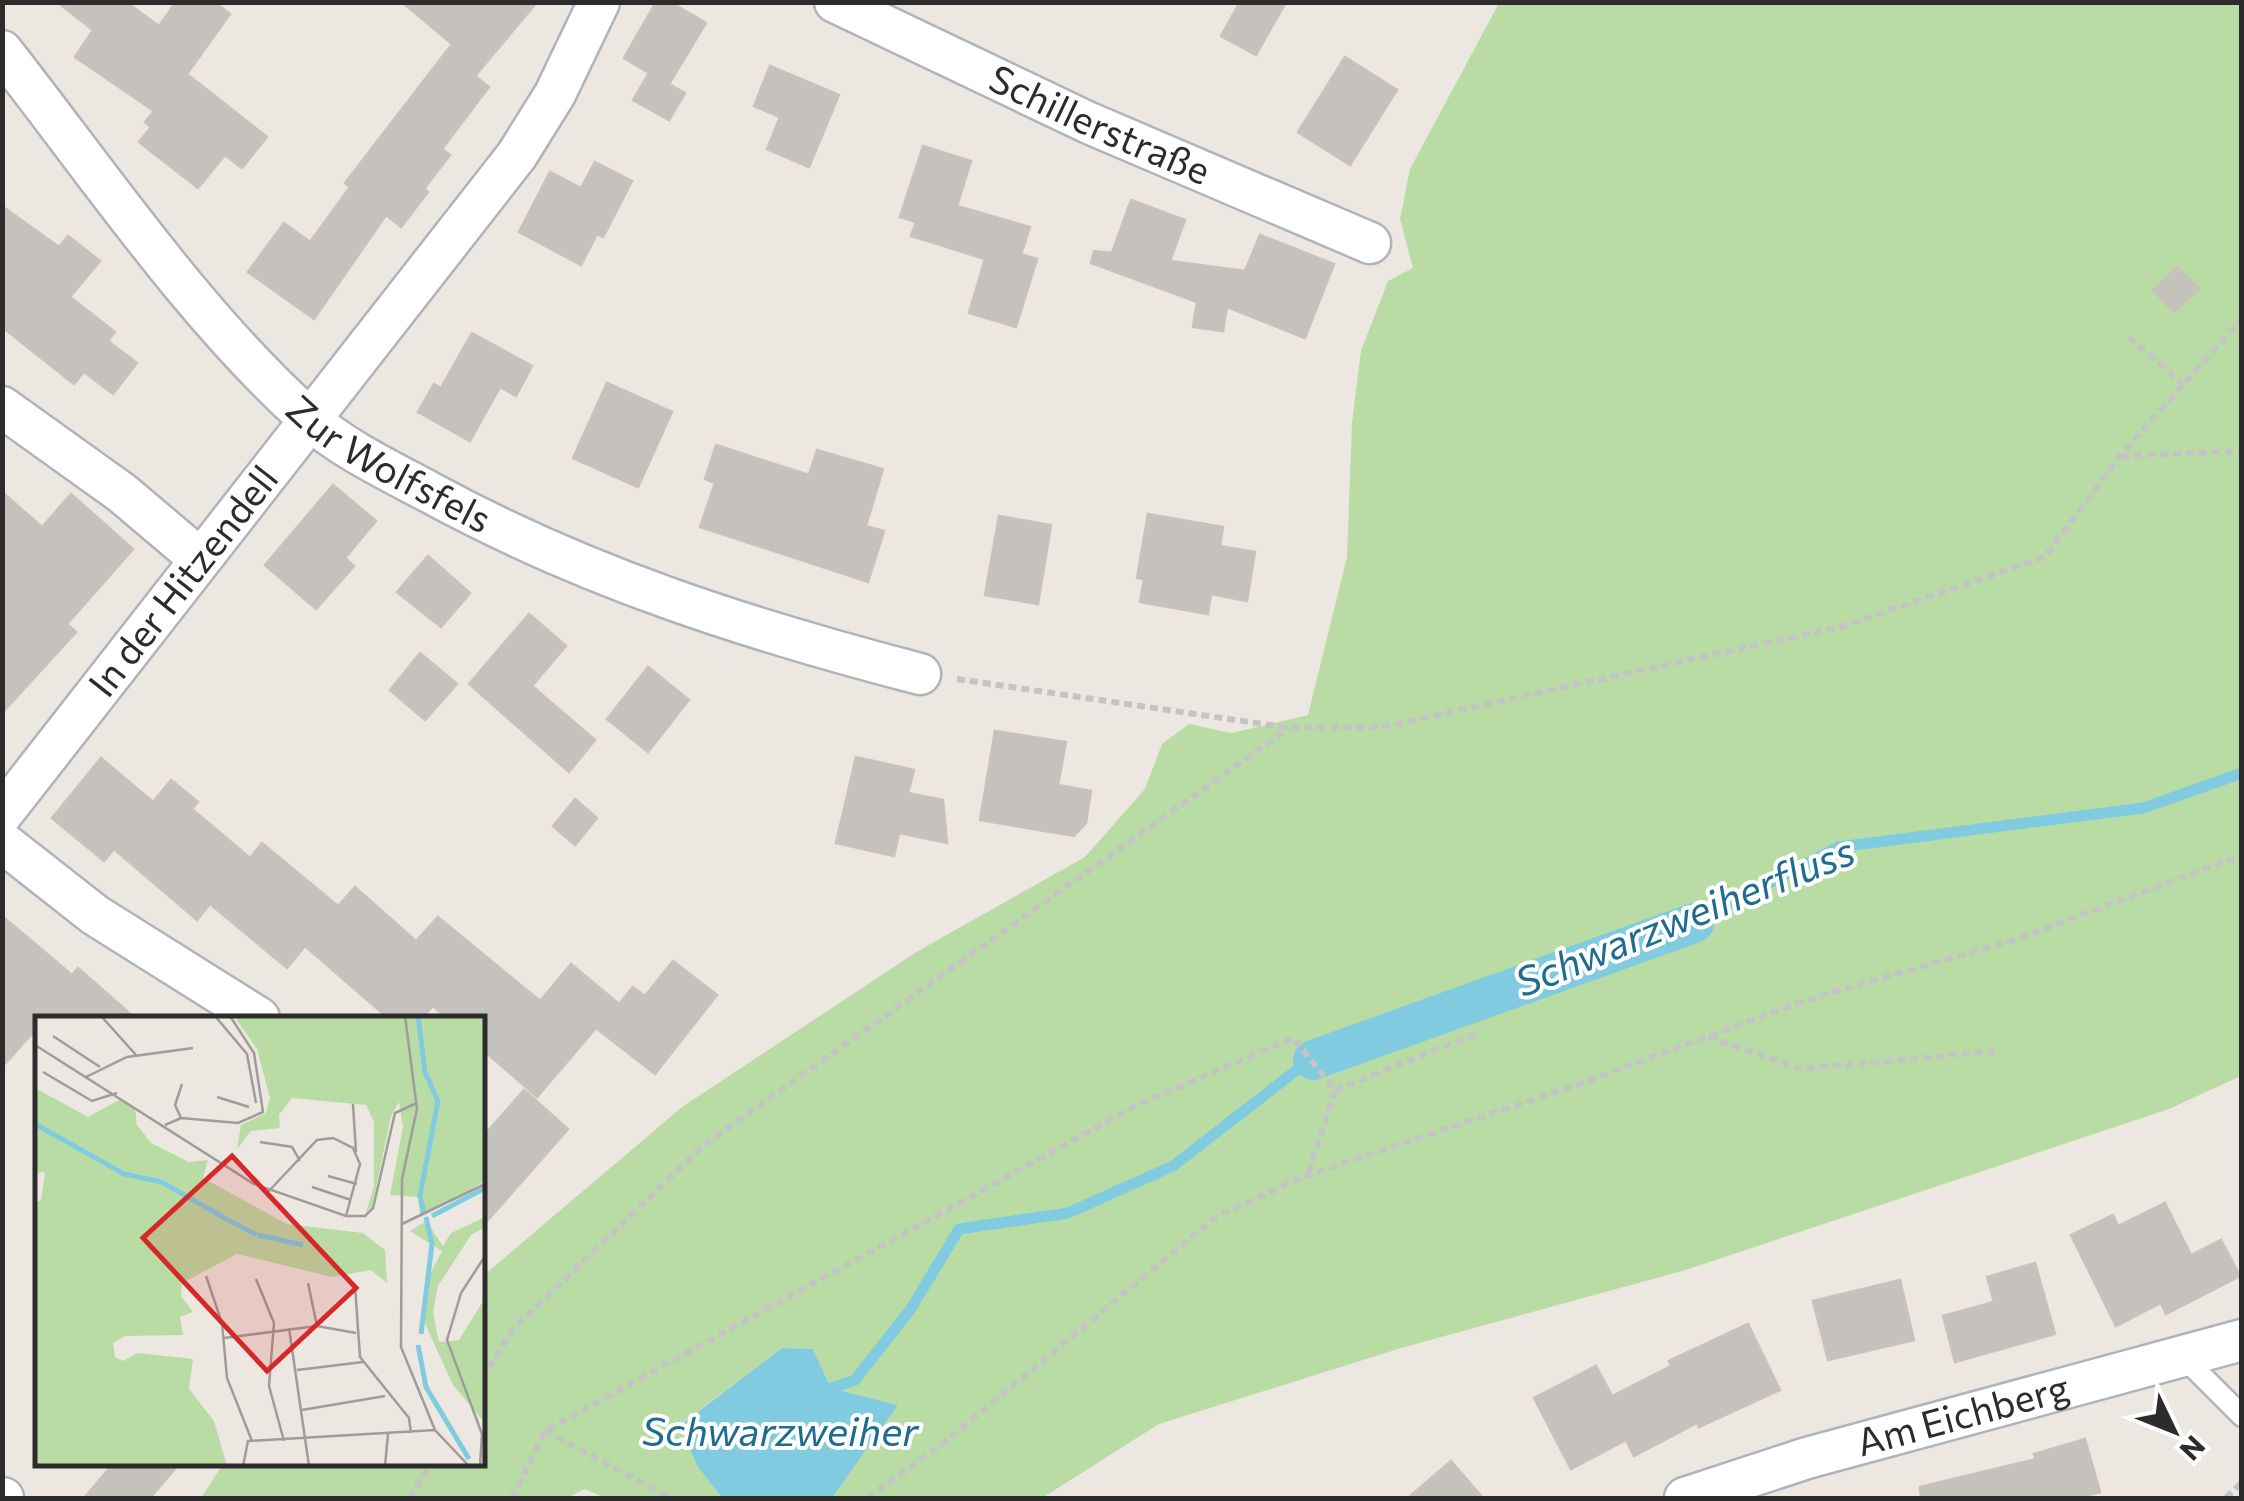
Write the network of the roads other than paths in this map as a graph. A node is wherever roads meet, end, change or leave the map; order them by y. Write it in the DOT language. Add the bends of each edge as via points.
graph roads {
  1 [pos="599,2"];
  2 [pos="835,2"];
  3 [pos="2,52"];
  4 [pos="1370,244"];
  5 [pos="2,407"];
  6 [pos="311,420"];
  7 [pos="200,559"];
  8 [pos="920,674"];
  9 [pos="2,814"];
  10 [pos="2,842"];
  11 [pos="256,1016"];
  12 [pos="2242,1340"];
  13 [pos="2181,1355"];
  14 [pos="2242,1416"];
  15 [pos="1686,1498"];
  1 -- 6 [label="street, In der Hitzendell" via="518,155"];
  2 -- 4 [label="street, Schillerstraße" via="1089,123"];
  3 -- 6 [label="street, Zur Wolfsfels" via="220,328"];
  5 -- 7 [label="street"];
  6 -- 7 [label="street, In der Hitzendell"];
  6 -- 8 [label="street, Zur Wolfsfels" via="376,464 571,560 769,634"];
  7 -- 9 [label="street, In der Hitzendell"];
  10 -- 11 [label="street" via="95,915"];
  12 -- 13 [label="street, Am Eichberg"];
  13 -- 14 [label="lane"];
  13 -- 15 [label="street, Am Eichberg"];
}
